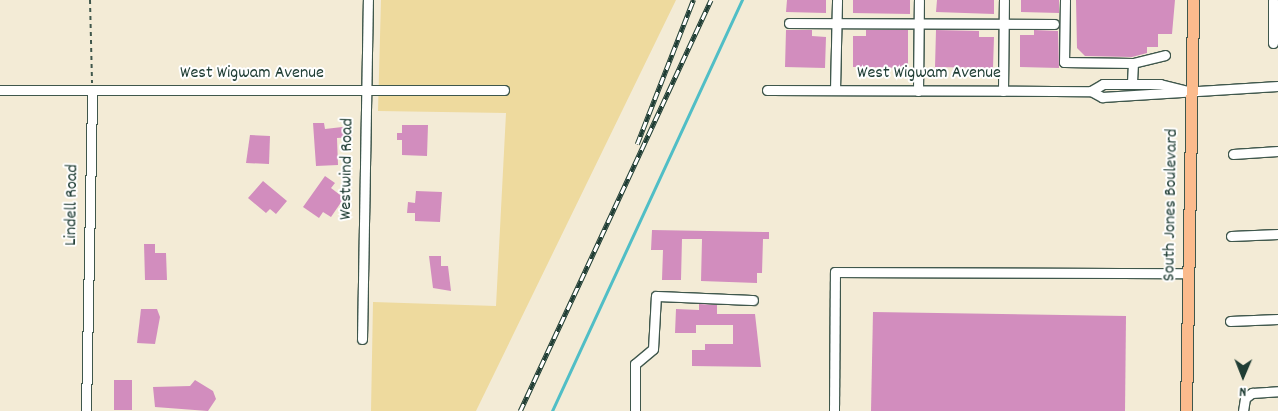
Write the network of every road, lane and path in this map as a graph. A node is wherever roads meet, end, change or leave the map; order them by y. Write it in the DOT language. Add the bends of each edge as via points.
graph roads {
  1 [pos="90,0"];
  2 [pos="368,0"];
  3 [pos="837,0"];
  4 [pos="919,0"];
  5 [pos="1004,0"];
  6 [pos="1065,0"];
  7 [pos="1192,0"];
  8 [pos="1273,0"];
  9 [pos="789,22"];
  10 [pos="837,23"];
  11 [pos="919,23"];
  12 [pos="1004,24"];
  13 [pos="1054,24"];
  14 [pos="1272,43"];
  15 [pos="1165,55"];
  16 [pos="1132,63"];
  17 [pos="1132,84"];
  18 [pos="1278,86"];
  19 [pos="0,90"];
  20 [pos="92,90"];
  21 [pos="366,90"];
  22 [pos="504,90"];
  23 [pos="767,90"];
  24 [pos="835,90"];
  25 [pos="918,91"];
  26 [pos="1003,91"];
  27 [pos="1091,91"];
  28 [pos="1191,92"];
  29 [pos="1278,151"];
  30 [pos="1233,154"];
  31 [pos="1278,234"];
  32 [pos="1231,236"];
  33 [pos="1188,273"];
  34 [pos="753,300"];
  35 [pos="1278,319"];
  36 [pos="1230,321"];
  37 [pos="362,339"];
  38 [pos="1278,391"];
  39 [pos="86,411"];
  40 [pos="635,411"];
  41 [pos="834,411"];
  42 [pos="1186,411"];
  43 [pos="1243,411"];
  1 -- 20 [label="path"];
  2 -- 21 [label="street, Westwind Road"];
  3 -- 10 [label="street"];
  4 -- 11 [label="street"];
  5 -- 12 [label="street"];
  6 -- 16 [label="street" via="1064,62"];
  7 -- 28 [label="main road, South Jones Boulevard"];
  8 -- 14 [label="street"];
  9 -- 10 [label="street"];
  10 -- 11 [label="street"];
  10 -- 24 [label="street"];
  11 -- 12 [label="street"];
  11 -- 25 [label="street"];
  12 -- 13 [label="street"];
  12 -- 26 [label="street"];
  15 -- 16 [label="street"];
  16 -- 17 [label="street"];
  17 -- 27 [label="street, West Wigwam Avenue" via="1103,84"];
  17 -- 28 [label="street, West Wigwam Avenue" via="1160,84"];
  18 -- 28 [label="street, West Wigwam Avenue"];
  19 -- 20 [label="street, West Wigwam Avenue"];
  20 -- 21 [label="street, West Wigwam Avenue"];
  20 -- 39 [label="street, Lindell Road"];
  21 -- 22 [label="street, West Wigwam Avenue"];
  21 -- 37 [label="street, Westwind Road"];
  23 -- 24 [label="street, West Wigwam Avenue"];
  24 -- 25 [label="street, West Wigwam Avenue"];
  25 -- 26 [label="street, West Wigwam Avenue"];
  26 -- 27 [label="street, West Wigwam Avenue"];
  27 -- 28 [label="street, West Wigwam Avenue" via="1102,97"];
  28 -- 33 [label="main road, South Jones Boulevard"];
  29 -- 30 [label="street"];
  31 -- 32 [label="street"];
  33 -- 41 [label="street" via="835,272"];
  33 -- 42 [label="main road, South Jones Boulevard"];
  34 -- 40 [label="street" via="656,296 653,348 635,364"];
  35 -- 36 [label="street"];
  38 -- 43 [label="street" via="1248,396"];
}
